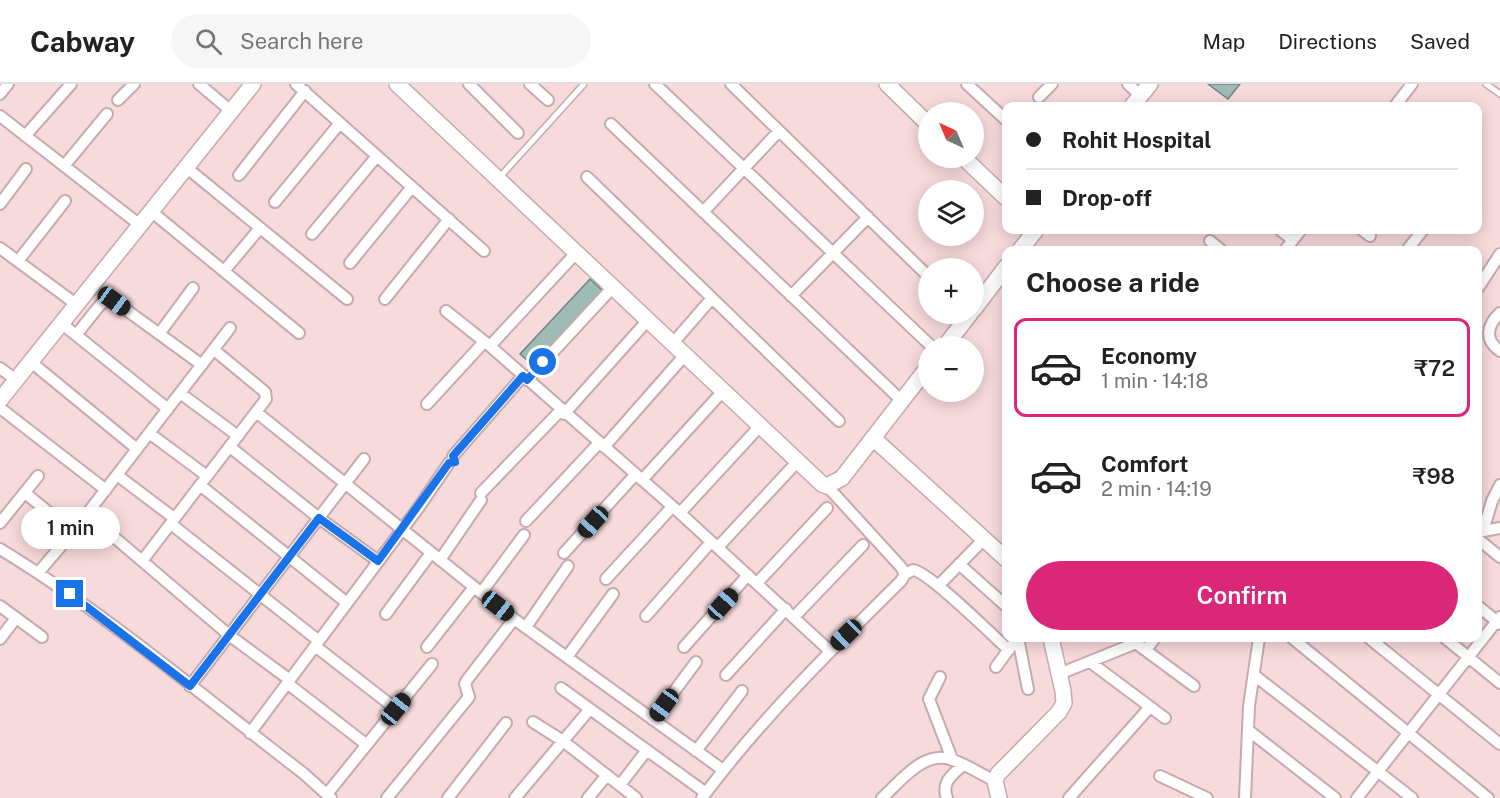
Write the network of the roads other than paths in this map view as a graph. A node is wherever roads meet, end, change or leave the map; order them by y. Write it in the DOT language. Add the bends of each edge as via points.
graph roads {
  1 [pos="8,84"];
  2 [pos="71,84"];
  3 [pos="134,84"];
  4 [pos="199,84"];
  5 [pos="253,84"];
  6 [pos="469,84"];
  7 [pos="530,84"];
  8 [pos="584,84"];
  9 [pos="655,84"];
  10 [pos="731,84"];
  11 [pos="887,84"];
  12 [pos="967,84"];
  13 [pos="1052,84"];
  14 [pos="1128,84"];
  15 [pos="1412,84"];
  16 [pos="1486,84"];
  17 [pos="402,85"];
  18 [pos="300,88"];
  19 [pos="0,94"];
  20 [pos="1500,94"];
  21 [pos="1141,96"];
  22 [pos="1039,97"];
  23 [pos="118,100"];
  24 [pos="548,100"];
  25 [pos="1402,102"];
  26 [pos="231,111"];
  27 [pos="107,114"];
  28 [pos="918,114"];
  29 [pos="0,116"];
  30 [pos="1002,116"];
  31 [pos="340,123"];
  32 [pos="611,124"];
  33 [pos="779,131"];
  34 [pos="518,133"];
  35 [pos="25,135"];
  36 [pos="377,156"];
  37 [pos="64,166"];
  38 [pos="187,168"];
  39 [pos="974,168"];
  40 [pos="26,169"];
  41 [pos="744,169"];
  42 [pos="239,175"];
  43 [pos="587,177"];
  44 [pos="498,179"];
  45 [pos="412,187"];
  46 [pos="1002,194"];
  47 [pos="65,201"];
  48 [pos="275,202"];
  49 [pos="0,204"];
  50 [pos="152,212"];
  51 [pos="703,212"];
  52 [pos="867,217"];
  53 [pos="449,219"];
  54 [pos="140,225"];
  55 [pos="260,228"];
  56 [pos="312,234"];
  57 [pos="1033,234"];
  58 [pos="1285,234"];
  59 [pos="1298,234"];
  60 [pos="1420,234"];
  61 [pos="1293,240"];
  62 [pos="1210,241"];
  63 [pos="1023,246"];
  64 [pos="1216,246"];
  65 [pos="1288,246"];
  66 [pos="1410,246"];
  67 [pos="0,248"];
  68 [pos="484,251"];
  69 [pos="576,253"];
  70 [pos="832,253"];
  71 [pos="1500,254"];
  72 [pos="18,261"];
  73 [pos="350,263"];
  74 [pos="918,266"];
  75 [pos="224,271"];
  76 [pos="1002,272"];
  77 [pos="1482,282"];
  78 [pos="613,287"];
  79 [pos="193,288"];
  80 [pos="984,295"];
  81 [pos="791,296"];
  82 [pos="712,298"];
  83 [pos="346,299"];
  84 [pos="385,299"];
  85 [pos="76,304"];
  86 [pos="446,311"];
  87 [pos="1500,313"];
  88 [pos="648,320"];
  89 [pos="61,323"];
  90 [pos="962,324"];
  91 [pos="230,328"];
  92 [pos="299,333"];
  93 [pos="159,334"];
  94 [pos="76,335"];
  95 [pos="920,336"];
  96 [pos="953,336"];
  97 [pos="673,343"];
  98 [pos="487,344"];
  99 [pos="214,350"];
  100 [pos="1500,351"];
  101 [pos="686,355"];
  102 [pos="31,362"];
  103 [pos="202,365"];
  104 [pos="0,368"];
  105 [pos="525,378"];
  106 [pos="16,380"];
  107 [pos="918,380"];
  108 [pos="723,391"];
  109 [pos="180,393"];
  110 [pos="0,400"];
  111 [pos="902,401"];
  112 [pos="427,404"];
  113 [pos="0,408"];
  114 [pos="168,409"];
  115 [pos="256,412"];
  116 [pos="563,412"];
  117 [pos="839,421"];
  118 [pos="760,426"];
  119 [pos="149,433"];
  120 [pos="238,436"];
  121 [pos="873,438"];
  122 [pos="601,445"];
  123 [pos="230,447"];
  124 [pos="137,449"];
  125 [pos="364,459"];
  126 [pos="798,461"];
  127 [pos="117,475"];
  128 [pos="38,476"];
  129 [pos="638,478"];
  130 [pos="203,481"];
  131 [pos="345,484"];
  132 [pos="1500,485"];
  133 [pos="827,486"];
  134 [pos="106,489"];
  135 [pos="25,493"];
  136 [pos="827,508"];
  137 [pos="676,510"];
  138 [pos="87,514"];
  139 [pos="319,518"];
  140 [pos="172,521"];
  141 [pos="526,521"];
  142 [pos="0,523"];
  143 [pos="1482,528"];
  144 [pos="1500,528"];
  145 [pos="402,529"];
  146 [pos="73,532"];
  147 [pos="1482,533"];
  148 [pos="524,535"];
  149 [pos="1482,536"];
  150 [pos="984,539"];
  151 [pos="714,544"];
  152 [pos="863,545"];
  153 [pos="0,549"];
  154 [pos="431,553"];
  155 [pos="564,553"];
  156 [pos="1002,555"];
  157 [pos="290,556"];
  158 [pos="1500,557"];
  159 [pos="440,560"];
  160 [pos="142,561"];
  161 [pos="378,561"];
  162 [pos="959,564"];
  163 [pos="568,566"];
  164 [pos="39,573"];
  165 [pos="904,574"];
  166 [pos="606,579"];
  167 [pos="752,579"];
  168 [pos="938,586"];
  169 [pos="478,590"];
  170 [pos="261,594"];
  171 [pos="614,594"];
  172 [pos="1002,602"];
  173 [pos="347,603"];
  174 [pos="0,606"];
  175 [pos="1482,609"];
  176 [pos="790,613"];
  177 [pos="386,614"];
  178 [pos="646,616"];
  179 [pos="16,618"];
  180 [pos="514,619"];
  181 [pos="1499,620"];
  182 [pos="526,627"];
  183 [pos="229,634"];
  184 [pos="42,637"];
  185 [pos="0,639"];
  186 [pos="1482,640"];
  187 [pos="1014,642"];
  188 [pos="1018,642"];
  189 [pos="1052,642"];
  190 [pos="1128,642"];
  191 [pos="1135,642"];
  192 [pos="1152,642"];
  193 [pos="1258,642"];
  194 [pos="1297,642"];
  195 [pos="1374,642"];
  196 [pos="1450,642"];
  197 [pos="1481,642"];
  198 [pos="317,643"];
  199 [pos="427,647"];
  200 [pos="684,647"];
  201 [pos="1009,650"];
  202 [pos="1146,650"];
  203 [pos="830,651"];
  204 [pos="567,657"];
  205 [pos="1468,657"];
  206 [pos="696,662"];
  207 [pos="1090,662"];
  208 [pos="432,664"];
  209 [pos="996,667"];
  210 [pos="1059,674"];
  211 [pos="726,675"];
  212 [pos="1254,675"];
  213 [pos="940,677"];
  214 [pos="288,682"];
  215 [pos="1500,683"];
  216 [pos="190,686"];
  217 [pos="1194,686"];
  218 [pos="561,688"];
  219 [pos="1028,689"];
  220 [pos="742,691"];
  221 [pos="1439,694"];
  222 [pos="1150,707"];
  223 [pos="396,709"];
  224 [pos="590,709"];
  225 [pos="1165,718"];
  226 [pos="653,720"];
  227 [pos="533,722"];
  228 [pos="506,723"];
  229 [pos="1248,730"];
  230 [pos="250,733"];
  231 [pos="1408,733"];
  232 [pos="563,741"];
  233 [pos="1500,744"];
  234 [pos="366,745"];
  235 [pos="647,750"];
  236 [pos="696,751"];
  237 [pos="952,759"];
  238 [pos="963,765"];
  239 [pos="723,770"];
  240 [pos="1378,771"];
  241 [pos="607,776"];
  242 [pos="1160,776"];
  243 [pos="995,781"];
  244 [pos="620,785"];
  245 [pos="704,795"];
  246 [pos="329,796"];
  247 [pos="387,798"];
  248 [pos="448,798"];
  249 [pos="516,798"];
  250 [pos="588,798"];
  251 [pos="636,798"];
  252 [pos="882,798"];
  253 [pos="947,798"];
  254 [pos="999,798"];
  255 [pos="1069,798"];
  256 [pos="1207,798"];
  257 [pos="1245,798"];
  258 [pos="1335,798"];
  259 [pos="1357,798"];
  260 [pos="1412,798"];
  261 [pos="1488,798"];
  1 -- 19 [label="street"];
  2 -- 35 [label="street"];
  3 -- 23 [label="street"];
  4 -- 26 [label="street"];
  5 -- 26 [label="street"];
  6 -- 34 [label="street"];
  7 -- 24 [label="street"];
  8 -- 44 [label="lane"];
  9 -- 41 [label="street"];
  10 -- 33 [label="street"];
  11 -- 28 [label="street"];
  12 -- 30 [label="street"];
  13 -- 22 [label="street"];
  14 -- 21 [label="street"];
  15 -- 25 [label="street"];
  16 -- 20 [label="lane"];
  17 -- 44 [label="street"];
  18 -- 31 [label="street"];
  18 -- 42 [label="street"];
  26 -- 38 [label="street"];
  27 -- 37 [label="street"];
  29 -- 35 [label="street"];
  31 -- 36 [label="street"];
  31 -- 48 [label="street"];
  32 -- 51 [label="street"];
  33 -- 41 [label="street"];
  33 -- 52 [label="street"];
  35 -- 37 [label="street"];
  36 -- 45 [label="street"];
  36 -- 56 [label="street"];
  37 -- 54 [label="street"];
  38 -- 50 [label="street"];
  38 -- 55 [label="street"];
  39 -- 46 [label="street"];
  40 -- 49 [label="street"];
  41 -- 51 [label="street"];
  41 -- 70 [label="street"];
  43 -- 82 [label="street"];
  44 -- 69 [label="street"];
  45 -- 53 [label="street"];
  45 -- 73 [label="street"];
  47 -- 72 [label="street"];
  50 -- 54 [label="street"];
  50 -- 75 [label="street"];
  51 -- 81 [label="street"];
  52 -- 70 [label="street"];
  52 -- 74 [label="street"];
  53 -- 68 [label="street"];
  53 -- 84 [label="street"];
  54 -- 85 [label="street"];
  55 -- 75 [label="street"];
  55 -- 83 [label="street"];
  57 -- 63 [label="street"];
  58 -- 61 [label="street"];
  59 -- 61 [label="street"];
  60 -- 66 [label="street"];
  61 -- 65 [label="street"];
  62 -- 64 [label="street"];
  67 -- 72 [label="street"];
  69 -- 78 [label="street"];
  69 -- 98 [label="street"];
  70 -- 81 [label="street"];
  70 -- 95 [label="street"];
  71 -- 77 [label="street"];
  72 -- 85 [label="street"];
  75 -- 92 [label="street"];
  76 -- 80 [label="street"];
  78 -- 88 [label="street"];
  78 -- 105 [label="street"];
  79 -- 93 [label="street"];
  81 -- 111 [label="street"];
  82 -- 97 [label="street"];
  82 -- 117 [label="street"];
  85 -- 89 [label="street"];
  86 -- 98 [label="street"];
  87 -- 100 [label="street" via="1488,333"];
  88 -- 97 [label="street"];
  88 -- 116 [label="street"];
  89 -- 94 [label="street"];
  89 -- 102 [label="street"];
  90 -- 96 [label="street"];
  91 -- 99 [label="street"];
  93 -- 94 [label="street" via="108,299"];
  93 -- 103 [label="street"];
  94 -- 114 [label="street"];
  97 -- 101 [label="street"];
  98 -- 105 [label="street"];
  98 -- 112 [label="street"];
  99 -- 103 [label="street"];
  99 -- 115 [label="street" via="265,392 266,399"];
  101 -- 108 [label="street"];
  101 -- 122 [label="street"];
  102 -- 106 [label="street"];
  102 -- 124 [label="street"];
  103 -- 109 [label="street"];
  104 -- 106 [label="street"];
  105 -- 116 [label="street"];
  105 -- 145 [label="street" via="451,460"];
  106 -- 110 [label="street"];
  107 -- 111 [label="street"];
  108 -- 118 [label="street"];
  108 -- 129 [label="street"];
  109 -- 114 [label="street"];
  109 -- 120 [label="street"];
  111 -- 121 [label="street"];
  113 -- 134 [label="street"];
  114 -- 119 [label="street"];
  115 -- 120 [label="street"];
  115 -- 131 [label="street"];
  116 -- 122 [label="street"];
  116 -- 159 [label="street" via="481,497"];
  118 -- 126 [label="street"];
  118 -- 137 [label="street"];
  119 -- 124 [label="street"];
  119 -- 130 [label="street"];
  120 -- 123 [label="street"];
  121 -- 133 [label="street" via="842,478"];
  121 -- 150 [label="street"];
  122 -- 129 [label="street"];
  122 -- 141 [label="street"];
  123 -- 130 [label="street"];
  123 -- 139 [label="street"];
  124 -- 127 [label="street"];
  125 -- 131 [label="street"];
  126 -- 133 [label="street"];
  126 -- 151 [label="street"];
  127 -- 134 [label="street"];
  127 -- 140 [label="street"];
  128 -- 135 [label="street"];
  129 -- 137 [label="street"];
  129 -- 155 [label="street"];
  130 -- 140 [label="street"];
  130 -- 157 [label="street"];
  131 -- 139 [label="street"];
  131 -- 145 [label="street"];
  132 -- 143 [label="street"];
  133 -- 165 [label="street"];
  134 -- 138 [label="street"];
  135 -- 142 [label="street"];
  135 -- 146 [label="street"];
  136 -- 167 [label="street"];
  137 -- 151 [label="street"];
  137 -- 166 [label="street"];
  138 -- 146 [label="street"];
  138 -- 160 [label="street"];
  139 -- 157 [label="street"];
  139 -- 161 [label="street"];
  140 -- 160 [label="street"];
  140 -- 170 [label="street"];
  144 -- 147 [label="street"];
  145 -- 154 [label="street"];
  145 -- 161 [label="street"];
  146 -- 164 [label="street"];
  148 -- 169 [label="street"];
  149 -- 158 [label="street"];
  150 -- 156 [label="street"];
  150 -- 162 [label="street"];
  151 -- 167 [label="street"];
  151 -- 178 [label="street"];
  152 -- 176 [label="street"];
  153 -- 164 [label="street"];
  154 -- 159 [label="street"];
  154 -- 177 [label="street"];
  157 -- 170 [label="street"];
  157 -- 173 [label="street"];
  159 -- 169 [label="street"];
  160 -- 183 [label="street"];
  161 -- 173 [label="street"];
  162 -- 168 [label="street"];
  162 -- 172 [label="street"];
  163 -- 182 [label="street"];
  164 -- 216 [label="street"];
  165 -- 168 [label="street" via="917,570"];
  165 -- 203 [label="street"];
  167 -- 176 [label="street"];
  167 -- 200 [label="street"];
  168 -- 201 [label="street"];
  169 -- 180 [label="street"];
  169 -- 199 [label="street"];
  170 -- 183 [label="street"];
  170 -- 198 [label="street"];
  171 -- 204 [label="street"];
  173 -- 198 [label="street"];
  174 -- 179 [label="street"];
  175 -- 181 [label="street"];
  176 -- 203 [label="street"];
  176 -- 211 [label="street"];
  179 -- 184 [label="street"];
  179 -- 185 [label="street"];
  180 -- 182 [label="street"];
  180 -- 247 [label="street" via="467,680 469,697"];
  181 -- 186 [label="street"];
  182 -- 204 [label="street"];
  183 -- 214 [label="street"];
  183 -- 216 [label="street"];
  187 -- 201 [label="street"];
  188 -- 219 [label="street"];
  189 -- 210 [label="street"];
  190 -- 207 [label="street"];
  191 -- 202 [label="street"];
  192 -- 202 [label="street"];
  193 -- 212 [label="street"];
  194 -- 231 [label="street"];
  195 -- 221 [label="street"];
  196 -- 205 [label="street"];
  197 -- 205 [label="street"];
  198 -- 214 [label="street"];
  198 -- 223 [label="street"];
  201 -- 209 [label="street"];
  202 -- 217 [label="street"];
  203 -- 239 [label="street"];
  204 -- 226 [label="street"];
  205 -- 215 [label="street"];
  205 -- 221 [label="street"];
  206 -- 226 [label="street"];
  207 -- 210 [label="street"];
  207 -- 222 [label="street"];
  208 -- 223 [label="street"];
  210 -- 243 [label="street" via="1064,703 1059,712"];
  212 -- 229 [label="street"];
  212 -- 240 [label="street"];
  213 -- 237 [label="street" via="929,699"];
  214 -- 230 [label="street"];
  214 -- 234 [label="street"];
  216 -- 230 [label="street"];
  218 -- 224 [label="street"];
  220 -- 236 [label="street"];
  221 -- 231 [label="street"];
  221 -- 233 [label="street"];
  222 -- 225 [label="street"];
  222 -- 255 [label="street"];
  223 -- 234 [label="street"];
  224 -- 232 [label="street"];
  224 -- 235 [label="street"];
  226 -- 236 [label="street"];
  227 -- 232 [label="street"];
  228 -- 248 [label="street"];
  229 -- 257 [label="street"];
  229 -- 258 [label="street"];
  230 -- 246 [label="street"];
  231 -- 240 [label="street"];
  231 -- 261 [label="street"];
  232 -- 241 [label="street"];
  232 -- 249 [label="street"];
  234 -- 246 [label="street"];
  235 -- 244 [label="street"];
  235 -- 245 [label="street"];
  236 -- 239 [label="street"];
  237 -- 238 [label="street"];
  237 -- 252 [label="street" via="926,760"];
  238 -- 243 [label="street"];
  238 -- 253 [label="street" via="946,781"];
  239 -- 245 [label="street"];
  240 -- 259 [label="street"];
  240 -- 260 [label="street"];
  241 -- 244 [label="street"];
  241 -- 250 [label="street"];
  242 -- 256 [label="street"];
  243 -- 254 [label="street"];
  244 -- 251 [label="street"];
}
